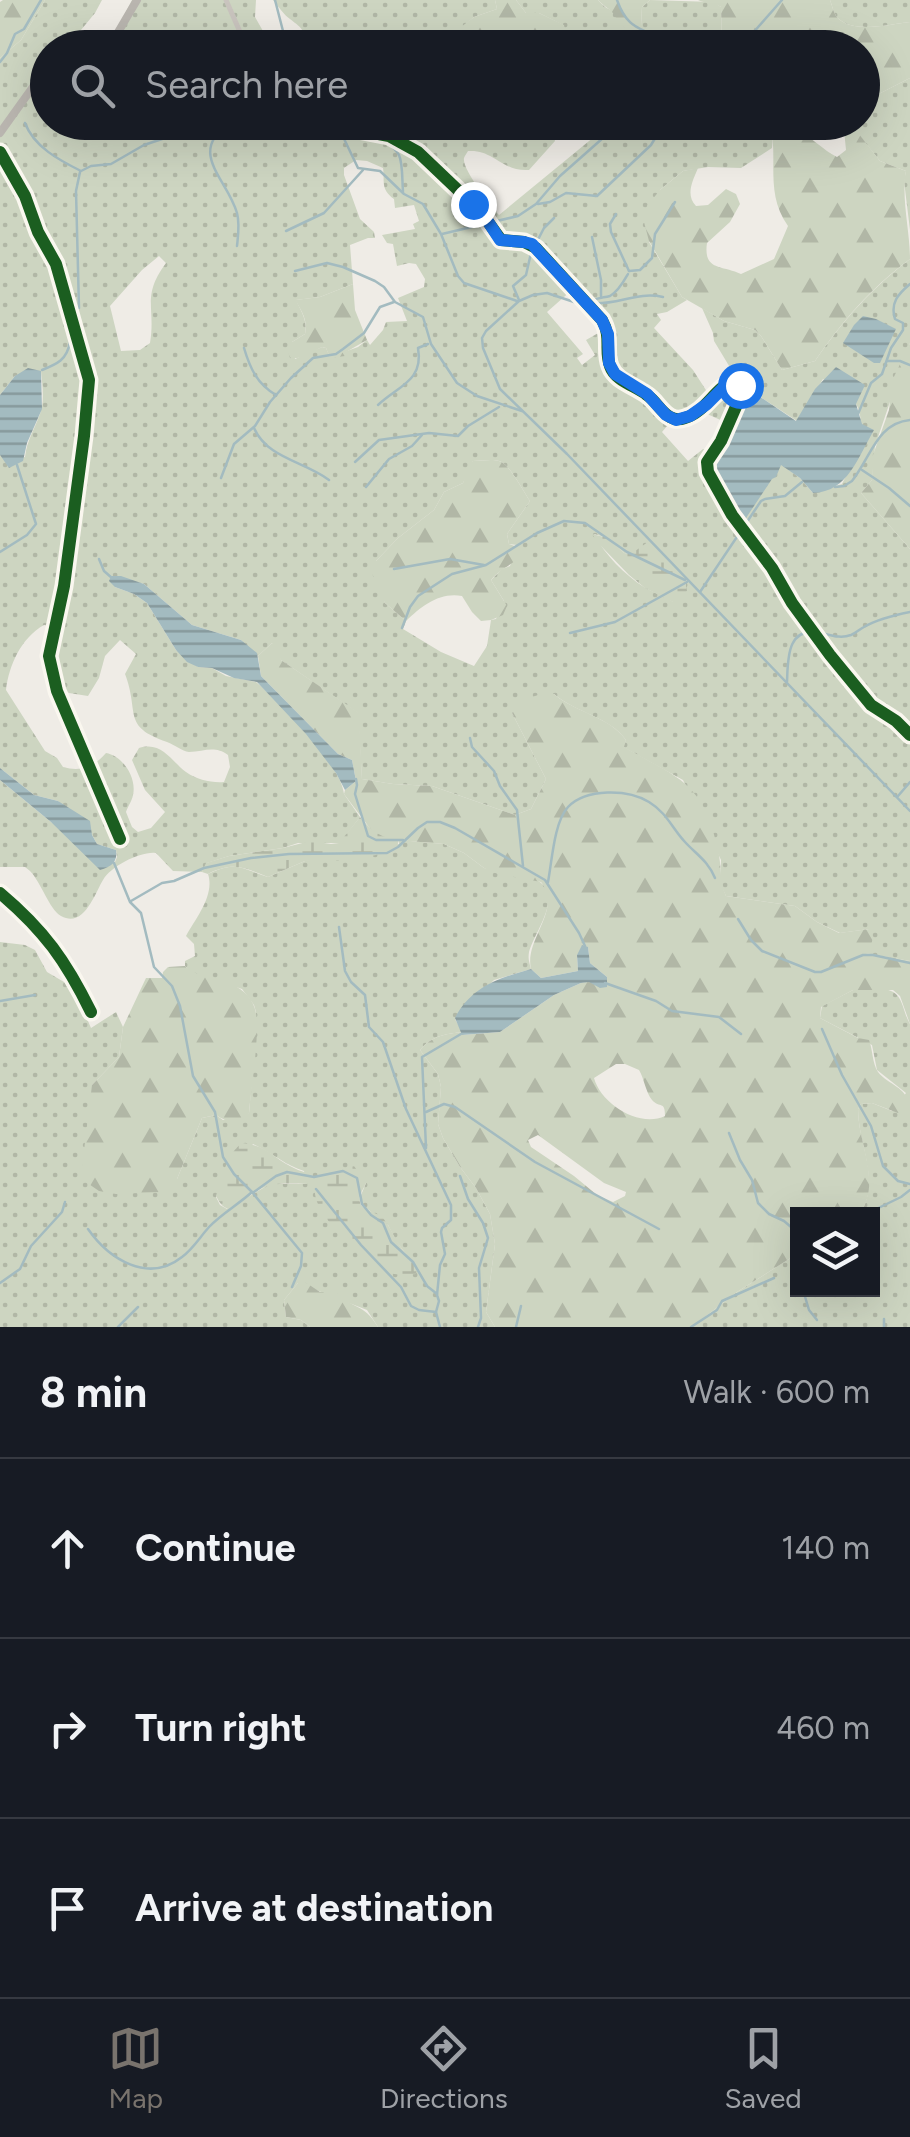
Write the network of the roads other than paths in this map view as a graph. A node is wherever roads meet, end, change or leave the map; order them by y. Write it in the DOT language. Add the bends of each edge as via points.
graph roads {
  1 [pos="137,0"];
  2 [pos="226,0"];
  3 [pos="119,30"];
  4 [pos="239,30"];
  5 [pos="30,91"];
  6 [pos="0,134"];
  7 [pos="396,140"];
  8 [pos="0,152"];
  9 [pos="910,736"];
  10 [pos="120,839"];
  11 [pos="0,893"];
  12 [pos="91,1012"];
  1 -- 3 [label="street"];
  2 -- 4 [label="street"];
  5 -- 6 [label="street"];
  7 -- 9 [label="street" via="481,212 500,240 536,248 602,320 615,374 666,415 690,416 728,382 738,382 738,402 706,468 801,617 871,705"];
  8 -- 10 [label="street" via="56,264 89,380 49,656 57,691"];
  11 -- 12 [label="street" via="46,937"];
}
